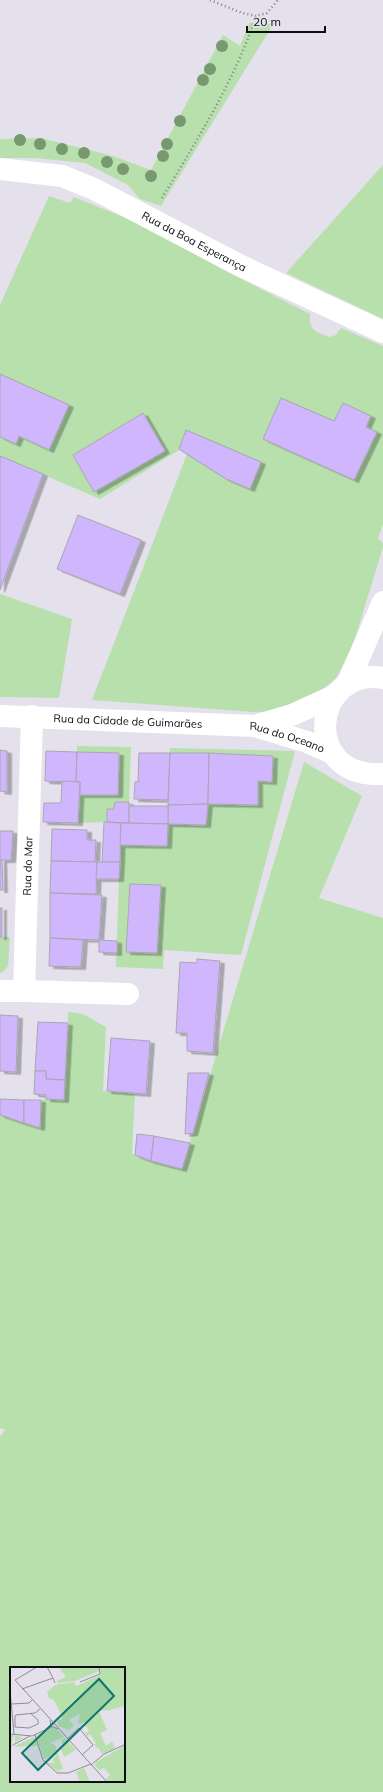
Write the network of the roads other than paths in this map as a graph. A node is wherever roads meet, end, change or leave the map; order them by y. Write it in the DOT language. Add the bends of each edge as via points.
graph roads {
  1 [pos="0,169"];
  2 [pos="383,332"];
  3 [pos="383,602"];
  4 [pos="383,678"];
  5 [pos="341,690"];
  6 [pos="0,716"];
  7 [pos="32,716"];
  8 [pos="255,726"];
  9 [pos="333,753"];
  10 [pos="383,774"];
  11 [pos="0,990"];
  12 [pos="24,991"];
  13 [pos="128,994"];
  1 -- 2 [label="street, Rua da Boa Esperança" via="62,176 94,189 241,266"];
  3 -- 5 [label="street"];
  4 -- 5 [label="street, Rua do Oceano" via="361,678"];
  5 -- 8 [label="street, Rua do Oceano" via="292,715"];
  5 -- 9 [label="street, Rua do Oceano" via="329,705 325,724 327,742"];
  6 -- 7 [label="street, Rua da Cidade de Guimarães"];
  7 -- 8 [label="street, Rua da Cidade de Guimarães"];
  7 -- 12 [label="street, Rua do Mar"];
  8 -- 9 [label="street, Rua do Oceano"];
  9 -- 10 [label="street, Rua do Oceano" via="342,764 355,772"];
  11 -- 12 [label="street"];
  12 -- 13 [label="street"];
}
